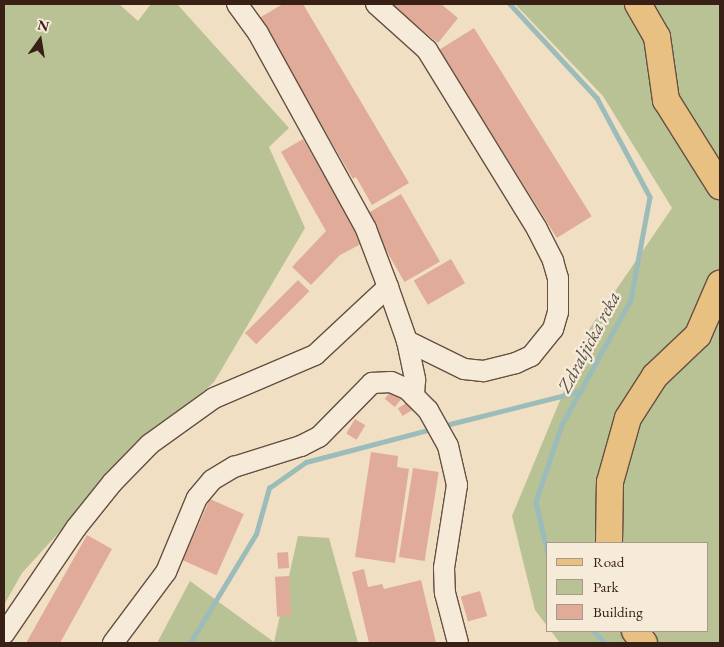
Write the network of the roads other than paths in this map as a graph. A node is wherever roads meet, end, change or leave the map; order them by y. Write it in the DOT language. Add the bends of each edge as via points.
graph roads {
  1 [pos="237,4"];
  2 [pos="376,4"];
  3 [pos="638,4"];
  4 [pos="720,186"];
  5 [pos="720,284"];
  6 [pos="388,287"];
  7 [pos="407,341"];
  8 [pos="414,396"];
  9 [pos="609,542"];
  10 [pos="636,632"];
  11 [pos="4,634"];
  12 [pos="113,643"];
  13 [pos="458,643"];
  14 [pos="644,643"];
  1 -- 6 [label="street" via="258,33 366,229"];
  2 -- 7 [label="street" via="427,50 537,229 554,261 558,278 558,312 553,329 531,356 501,370 464,369"];
  3 -- 4 [label="main road" via="657,37 666,100"];
  5 -- 9 [label="main road" via="704,324 639,397 622,433 610,482"];
  6 -- 7 [label="street"];
  6 -- 11 [label="street" via="315,355 214,398 150,444 112,483 76,528"];
  7 -- 8 [label="street" via="415,380"];
  8 -- 12 [label="street" via="407,389 390,382 372,383 319,437 234,467 212,480 197,498 166,572"];
  8 -- 13 [label="street" via="442,436 457,485 444,568 445,593"];
  10 -- 14 [label="main road"];
}
